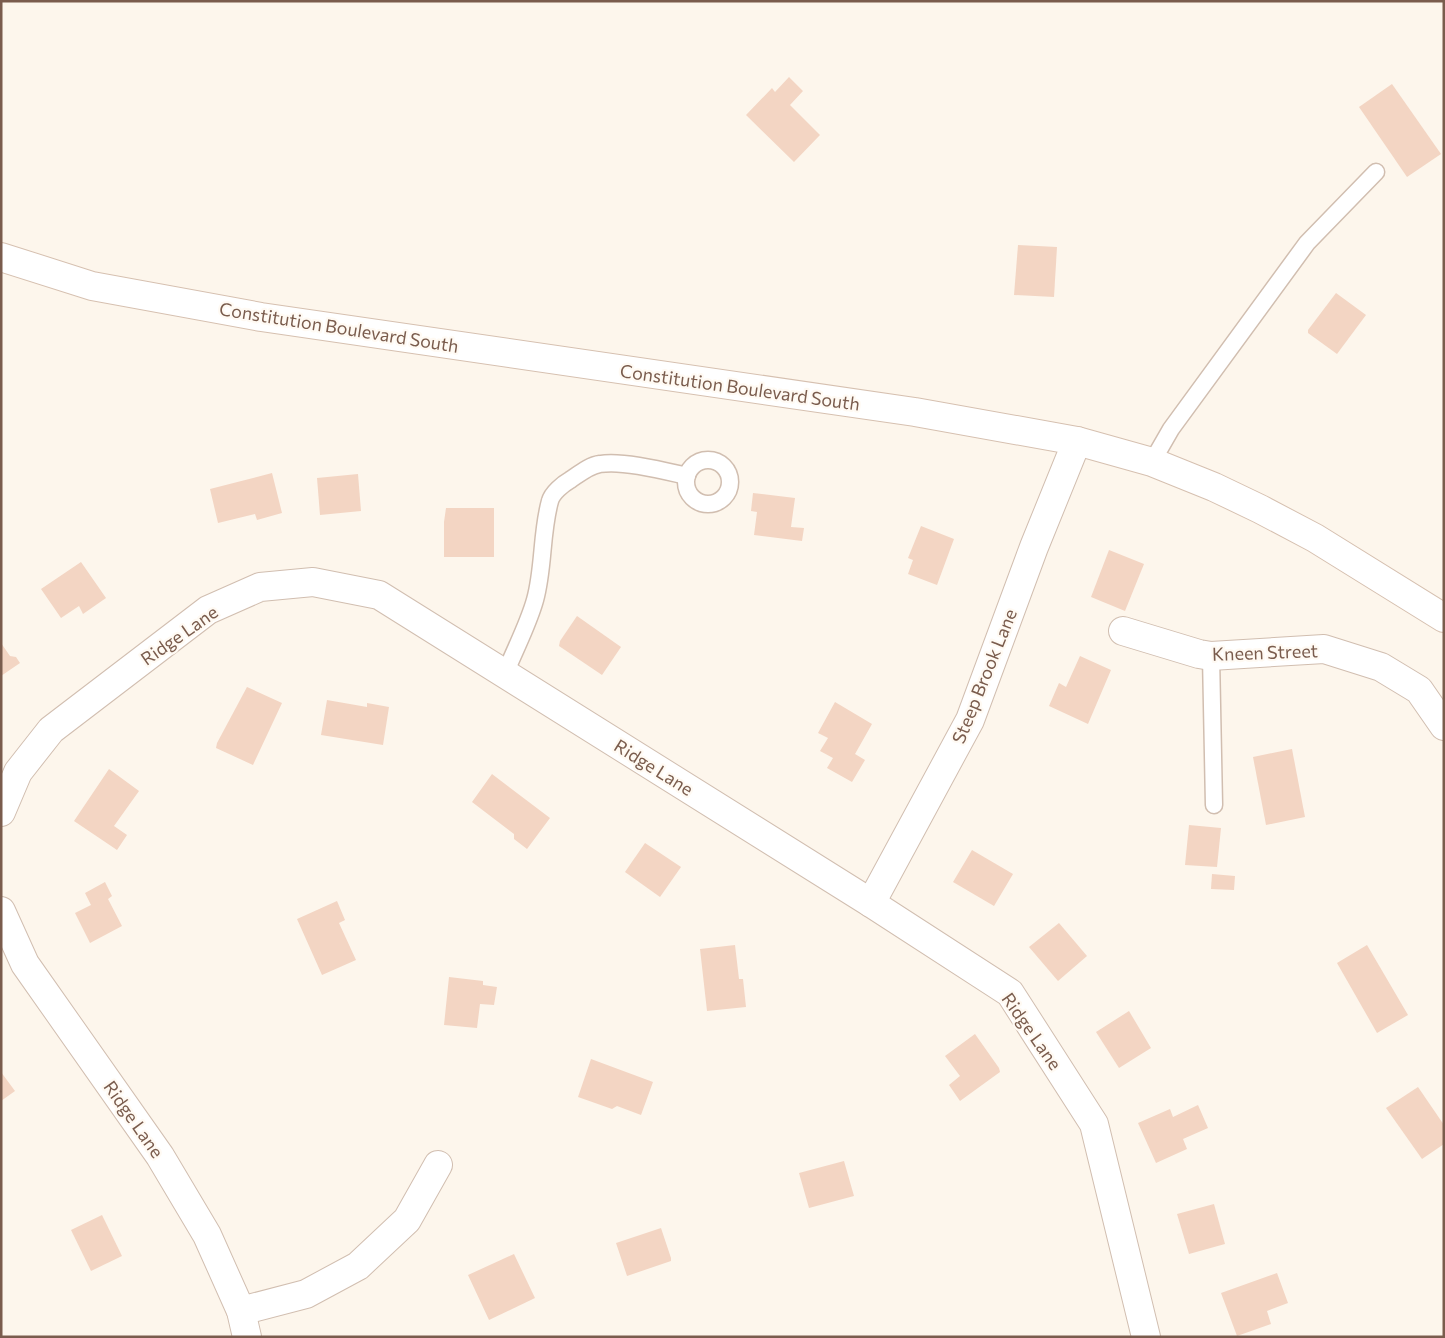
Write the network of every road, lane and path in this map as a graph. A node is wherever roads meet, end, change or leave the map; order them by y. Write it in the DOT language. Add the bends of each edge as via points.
graph roads {
  1 [pos="1376,172"];
  2 [pos="1,257"];
  3 [pos="1077,441"];
  4 [pos="1152,462"];
  5 [pos="687,476"];
  6 [pos="1444,618"];
  7 [pos="1123,631"];
  8 [pos="1211,656"];
  9 [pos="505,674"];
  10 [pos="1444,726"];
  11 [pos="1214,805"];
  12 [pos="1,812"];
  13 [pos="871,903"];
  14 [pos="1,911"];
  15 [pos="438,1165"];
  16 [pos="244,1324"];
  17 [pos="1146,1337"];
  1 -- 4 [label="lane" via="1307,243 1171,429"];
  2 -- 3 [label="street, Constitution Boulevard South" via="92,286 261,317 915,412"];
  3 -- 4 [label="street, Constitution Boulevard South"];
  3 -- 13 [label="street, Steep Brook Lane" via="970,720"];
  4 -- 6 [label="street, Constitution Boulevard South" via="1214,487 1308,534"];
  5 -- 9 [label="lane" via="656,469 599,464 562,484 550,499 535,599"];
  7 -- 8 [label="street, Kneen Street"];
  8 -- 10 [label="street, Kneen Street" via="1324,649 1381,667 1419,690"];
  8 -- 11 [label="lane"];
  9 -- 12 [label="street, Ridge Lane" via="379,595 313,582 260,587 208,610 51,730 18,772"];
  9 -- 13 [label="street, Ridge Lane"];
  13 -- 17 [label="street, Ridge Lane" via="1010,993 1094,1124"];
  14 -- 16 [label="street, Ridge Lane" via="25,964 165,1164 207,1235"];
  15 -- 16 [label="street" via="406,1220 358,1266"];
}
